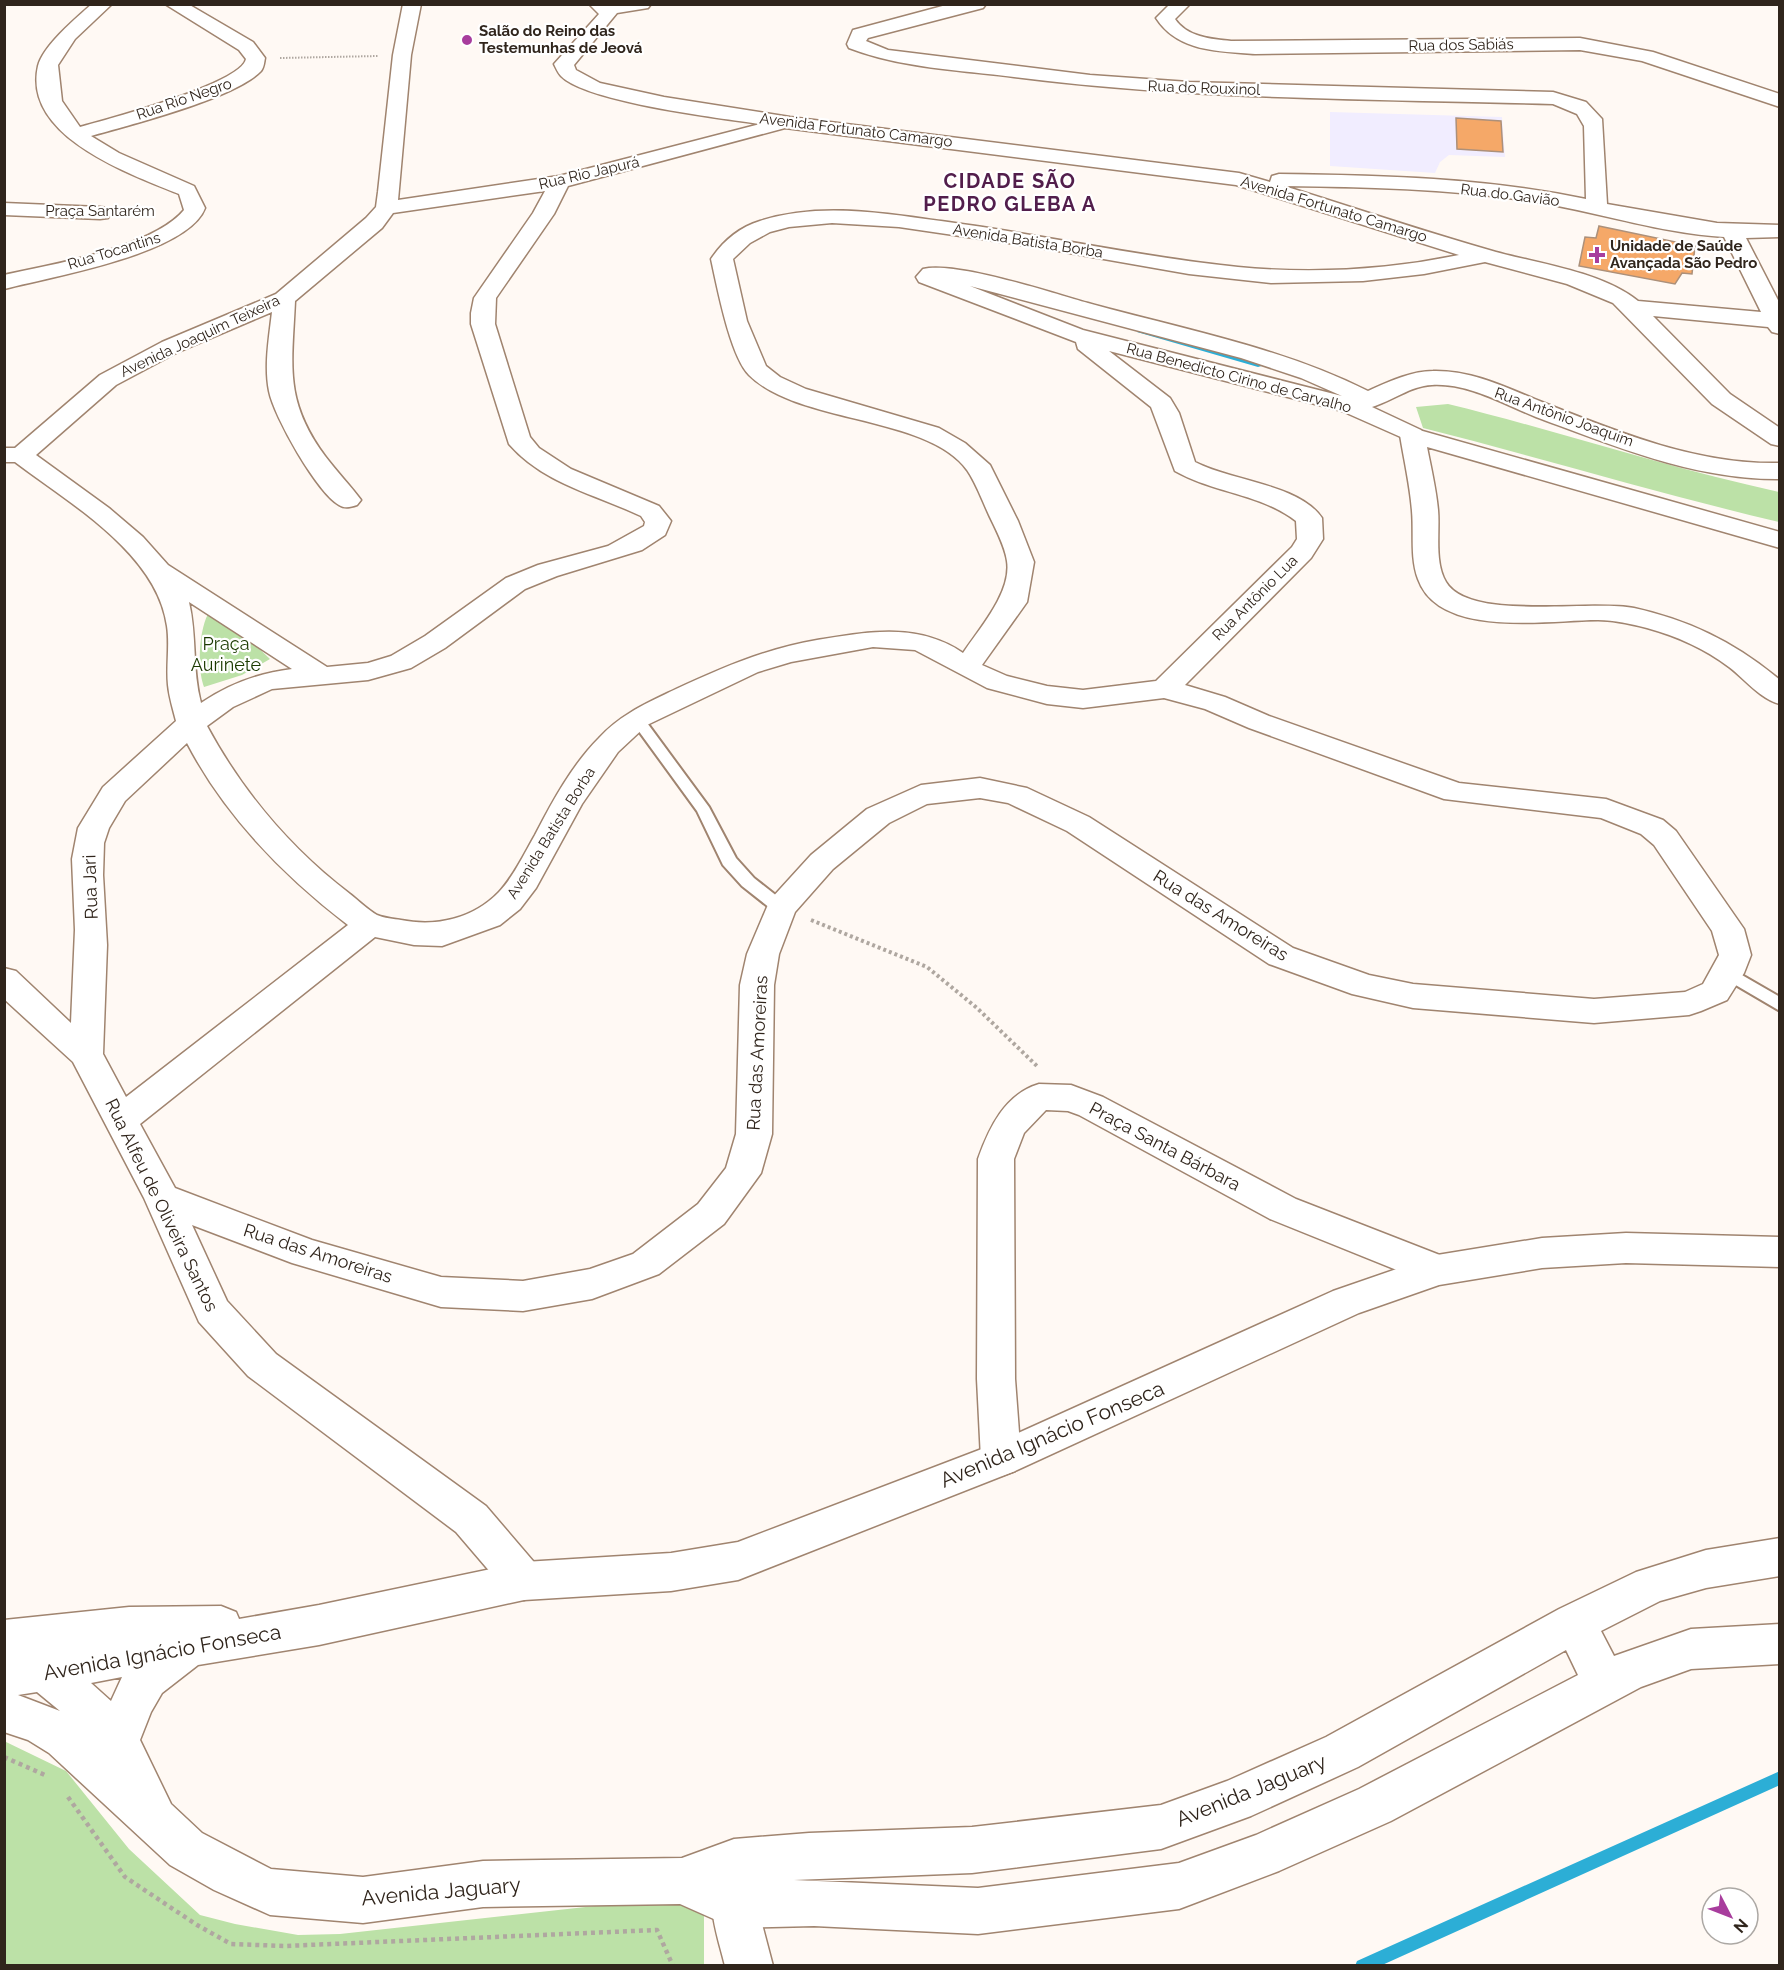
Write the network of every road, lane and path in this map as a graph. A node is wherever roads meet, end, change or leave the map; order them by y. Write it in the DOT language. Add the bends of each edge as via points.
graph roads {
  1 [pos="103,4"];
  2 [pos="174,4"];
  3 [pos="412,4"];
  4 [pos="642,4"];
  5 [pos="977,4"];
  6 [pos="1181,4"];
  7 [pos="604,7"];
  8 [pos="402,55"];
  9 [pos="255,58"];
  10 [pos="1779,101"];
  11 [pos="790,123"];
  12 [pos="77,134"];
  13 [pos="1239,179"];
  14 [pos="560,182"];
  15 [pos="386,208"];
  16 [pos="1597,208"];
  17 [pos="4,209"];
  18 [pos="195,209"];
  19 [pos="100,213"];
  20 [pos="1779,231"];
  21 [pos="1732,232"];
  22 [pos="1487,256"];
  23 [pos="4,282"];
  24 [pos="284,299"];
  25 [pos="1632,307"];
  26 [pos="1779,323"];
  27 [pos="1076,335"];
  28 [pos="1359,403"];
  29 [pos="1412,435"];
  30 [pos="1779,439"];
  31 [pos="13,455"];
  32 [pos="1779,471"];
  33 [pos="348,500"];
  34 [pos="1779,540"];
  35 [pos="159,571"];
  36 [pos="966,668"];
  37 [pos="324,677"];
  38 [pos="1165,689"];
  39 [pos="1779,695"];
  40 [pos="637,719"];
  41 [pos="192,725"];
  42 [pos="781,908"];
  43 [pos="369,925"];
  44 [pos="1728,973"];
  45 [pos="4,979"];
  46 [pos="1779,1005"];
  47 [pos="86,1054"];
  48 [pos="1071,1098"];
  49 [pos="121,1120"];
  50 [pos="162,1198"];
  51 [pos="1779,1252"];
  52 [pos="1437,1270"];
  53 [pos="1001,1458"];
  54 [pos="1779,1557"];
  55 [pos="524,1581"];
  56 [pos="1574,1623"];
  57 [pos="319,1625"];
  58 [pos="1779,1644"];
  59 [pos="191,1647"];
  60 [pos="18,1657"];
  61 [pos="1605,1682"];
  62 [pos="4,1712"];
  63 [pos="117,1744"];
  64 [pos="153,1816"];
  65 [pos="734,1883"];
  66 [pos="749,1965"];
  1 -- 12 [label="street" via="68,35 48,65 53,105 63,123"];
  2 -- 9 [label="street" via="246,46"];
  3 -- 8 [label="street"];
  4 -- 7 [label="street"];
  5 -- 16 [label="street, Rua do Rouxinol" via="877,28 860,34 856,44 885,55 1090,81 1212,89 1513,95 1569,102 1591,116 1594,126"];
  6 -- 10 [label="street, Rua dos Sabiás" via="1165,18 1175,32 1184,38 1222,45 1255,48 1580,44 1646,56"];
  7 -- 11 [label="street, Avenida Fortunato Camargo" via="608,15 564,64 576,80 617,94"];
  8 -- 9 [label="path"];
  8 -- 15 [label="street"];
  9 -- 12 [label="street, Rua Rio Negro" via="250,73 239,80"];
  11 -- 13 [label="street, Avenida Fortunato Camargo"];
  11 -- 14 [label="street, Rua Rio Japurá"];
  12 -- 18 [label="street" via="105,154 187,190"];
  13 -- 16 [label="street, Rua do Gavião" via="1481,189"];
  13 -- 22 [label="street, Avenida Fortunato Camargo"];
  14 -- 15 [label="street, Rua Rio Japurá"];
  14 -- 37 [label="street, Rua Jari" via="543,214 489,292 482,313 483,324 518,439 526,451 545,466 650,511 658,521 656,529 637,544 532,576 402,661 380,669"];
  15 -- 24 [label="street, Avenida Joaquim Teixeira" via="359,238"];
  16 -- 21 [label="street, Rua do Gavião" via="1684,227"];
  17 -- 19 [label="street, Praça Santarém"];
  18 -- 19 [label="path, Praça Santarém"];
  18 -- 23 [label="street, Rua Tocantins" via="178,228 145,245"];
  20 -- 21 [label="street, Rua do Gavião"];
  21 -- 26 [label="street"];
  22 -- 25 [label="street, Avenida Fortunato Camargo" via="1575,279 1621,298"];
  22 -- 36 [label="street, Avenida Batista Borba" via="1390,272 1322,276 1244,274 1167,266 1023,238 861,218 807,219 770,225 729,249 722,259 723,275 756,369 797,394 930,432 977,465 1021,561 1012,602"];
  24 -- 31 [label="street, Avenida Joaquim Teixeira" via="134,364"];
  24 -- 33 [label="street" via="281,392 306,446"];
  25 -- 26 [label="street"];
  25 -- 30 [label="street, Avenida Fortunato Camargo" via="1720,399"];
  27 -- 28 [label="street, Rua Benedicto Cirino de Carvalho"];
  27 -- 28 [label="street, Rua Benedicto Cirino de Carvalho" via="927,277 943,274 1035,294 1237,350 1330,380"];
  27 -- 38 [label="street, Rua Antônio Lua" via="1161,403 1184,465 1212,481 1283,501 1310,518 1310,539 1302,552"];
  28 -- 29 [label="street, Rua Benedicto Cirino de Carvalho"];
  28 -- 32 [label="street, Rua Antônio Joaquim" via="1418,381 1446,378 1665,453 1736,469"];
  29 -- 34 [label="street, Rua Benedicto Cirino de Carvalho"];
  29 -- 39 [label="street" via="1425,505 1430,578 1445,596 1487,613 1598,612 1654,621 1715,644 1742,661"];
  31 -- 35 [label="street" via="100,513"];
  35 -- 37 [label="street"];
  35 -- 41 [label="street" via="174,598 181,626 182,687"];
  36 -- 38 [label="street" via="997,682 1047,695 1083,699"];
  36 -- 40 [label="street, Avenida Batista Borba" via="920,642 873,639 837,644 748,666"];
  37 -- 41 [label="street, Rua Jari" via="279,680 231,694"];
  38 -- 44 [label="street" via="1215,703 1455,792 1606,809 1652,827 1665,838 1728,929 1735,955"];
  40 -- 42 [label="lane" via="704,810 729,861"];
  40 -- 43 [label="street, Avenida Batista Borba" via="608,745 568,801 525,881 489,917 442,935"];
  41 -- 43 [label="street, Avenida Batista Borba" via="209,757 271,840 317,885"];
  41 -- 47 [label="street, Rua Jari" via="114,794 100,810 91,833 85,865 91,929"];
  42 -- 44 [label="street, Rua das Amoreiras" via="822,862 878,816 921,795 980,788 1016,795 1077,824 1281,956 1364,986 1424,997 1594,1011 1689,1004 1715,992"];
  42 -- 48 [label="path" via="927,968 977,1008"];
  42 -- 50 [label="street, Rua das Amoreiras" via="763,954 757,985 754,1134 743,1173 711,1214 646,1264 592,1284 523,1296 441,1292 305,1253"];
  43 -- 49 [label="street"];
  44 -- 46 [label="lane"];
  45 -- 47 [label="street, Rua Alfeu de Oliveira Santos"];
  47 -- 49 [label="street, Rua Alfeu de Oliveira Santos"];
  48 -- 52 [label="street, Praça Santa Bárbara" via="1283,1209"];
  48 -- 53 [label="street, Praça Santa Bárbara" via="1039,1097 1030,1103 1004,1133 996,1159 996,1378"];
  49 -- 50 [label="street, Rua Alfeu de Oliveira Santos"];
  50 -- 55 [label="street, Rua Alfeu de Oliveira Santos" via="212,1311 234,1337 262,1365 471,1520"];
  51 -- 52 [label="street, Avenida Ignácio Fonseca" via="1626,1248 1542,1253"];
  52 -- 53 [label="street, Avenida Ignácio Fonseca" via="1346,1302"];
  53 -- 55 [label="street, Avenida Ignácio Fonseca" via="738,1560 671,1572"];
  54 -- 56 [label="street, Avenida Jaguary" via="1706,1569 1651,1585"];
  55 -- 57 [label="street, Avenida Ignácio Fonseca"];
  56 -- 61 [label="street"];
  56 -- 65 [label="street, Avenida Jaguary" via="1342,1752 1235,1800 1161,1827 972,1850 809,1856"];
  57 -- 59 [label="street, Avenida Ignácio Fonseca"];
  57 -- 60 [label="street, Avenida Ignácio Fonseca" via="129,1627"];
  58 -- 61 [label="street, Avenida Jaguary" via="1691,1649"];
  59 -- 60 [label="street, Avenida Ignácio Fonseca"];
  59 -- 63 [label="street" via="165,1660 144,1680 134,1695"];
  60 -- 63 [label="street" via="90,1709"];
  61 -- 65 [label="street, Avenida Jaguary" via="1375,1805 1263,1855 1179,1886 978,1911 814,1903"];
  62 -- 64 [label="street, Avenida Jaguary" via="41,1724 65,1738"];
  63 -- 64 [label="street" via="132,1766"];
  64 -- 65 [label="street, Avenida Jaguary" via="186,1849 270,1892 363,1900 483,1884"];
  65 -- 66 [label="street"];
}
